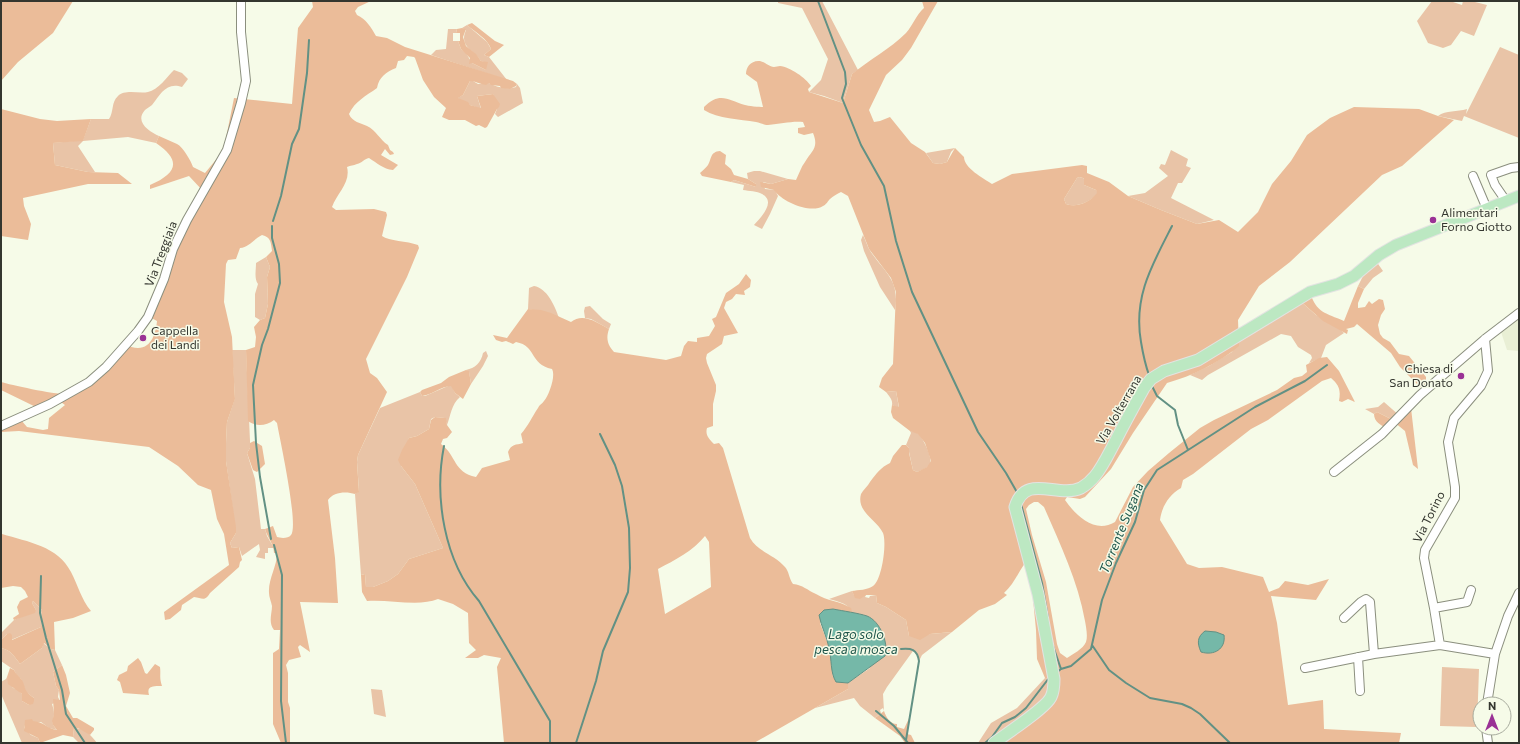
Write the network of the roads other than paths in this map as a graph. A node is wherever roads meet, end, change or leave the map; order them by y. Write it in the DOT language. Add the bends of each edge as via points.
graph roads {
  1 [pos="241,1"];
  2 [pos="1519,167"];
  3 [pos="1473,176"];
  4 [pos="1519,196"];
  5 [pos="1506,201"];
  6 [pos="1487,209"];
  7 [pos="1519,313"];
  8 [pos="1485,339"];
  9 [pos="1,426"];
  10 [pos="1334,472"];
  11 [pos="1471,590"];
  12 [pos="1519,593"];
  13 [pos="1434,608"];
  14 [pos="1344,618"];
  15 [pos="1440,645"];
  16 [pos="1374,654"];
  17 [pos="1495,654"];
  18 [pos="1358,658"];
  19 [pos="1305,668"];
  20 [pos="1360,691"];
  21 [pos="1488,696"];
  22 [pos="994,743"];
  1 -- 9 [label="street, Via Treggiaia" via="246,81 241,103 227,150 173,249 148,317 106,367 88,382 50,404"];
  2 -- 5 [label="street" via="1491,175"];
  3 -- 6 [label="street"];
  4 -- 5 [label="main road, Via Volterrana"];
  5 -- 6 [label="main road, Via Volterrana"];
  6 -- 22 [label="main road, Via Volterrana" via="1396,245 1379,255 1354,276 1338,284 1310,292 1198,360 1164,371 1151,379 1144,388 1105,461 1087,484 1068,491 1032,489 1023,492 1015,507 1038,594 1054,688 1051,698 1039,710"];
  7 -- 8 [label="street"];
  8 -- 10 [label="street" via="1420,395 1382,434"];
  8 -- 13 [label="street, Via Torino" via="1488,371 1481,386 1454,418 1448,442 1455,498 1425,550 1424,558"];
  11 -- 13 [label="street" via="1467,602"];
  12 -- 17 [label="street"];
  13 -- 15 [label="street, Via Torino"];
  14 -- 16 [label="street" via="1361,602 1366,599 1370,602"];
  15 -- 16 [label="street"];
  15 -- 17 [label="street"];
  16 -- 18 [label="street"];
  17 -- 21 [label="street"];
  18 -- 19 [label="street"];
  18 -- 20 [label="street"];
}
